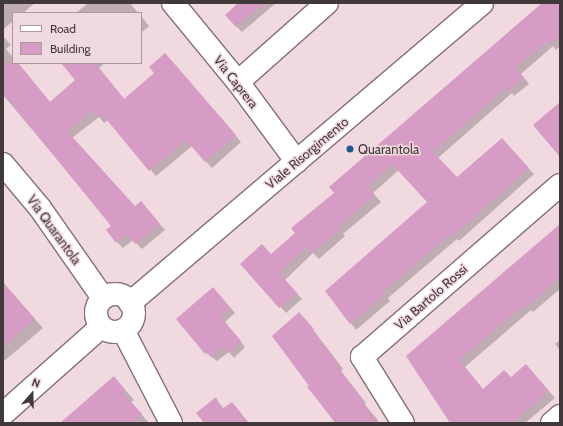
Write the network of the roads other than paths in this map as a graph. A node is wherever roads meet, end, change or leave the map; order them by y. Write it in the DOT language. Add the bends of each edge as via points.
graph roads {
  1 [pos="174,3"];
  2 [pos="327,3"];
  3 [pos="482,3"];
  4 [pos="238,82"];
  5 [pos="296,162"];
  6 [pos="3,164"];
  7 [pos="560,185"];
  8 [pos="103,298"];
  9 [pos="130,303"];
  10 [pos="101,327"];
  11 [pos="123,330"];
  12 [pos="3,414"];
  13 [pos="560,416"];
  14 [pos="171,423"];
  15 [pos="403,423"];
  16 [pos="552,423"];
  1 -- 4 [label="street, Via Caprera"];
  2 -- 4 [label="street"];
  3 -- 5 [label="street, Viale Risorgimento"];
  4 -- 5 [label="street, Via Caprera"];
  5 -- 9 [label="street, Viale Risorgimento"];
  6 -- 8 [label="street, Via Quarantola" via="40,208"];
  7 -- 15 [label="street, Via Bartolo Rossi" via="362,357"];
  8 -- 9 [label="street" via="115,294 126,298"];
  8 -- 10 [label="street" via="96,308 97,321"];
  9 -- 11 [label="street" via="134,315"];
  10 -- 11 [label="street" via="112,332"];
  10 -- 12 [label="street"];
  11 -- 14 [label="street"];
  13 -- 16 [label="street"];
}
